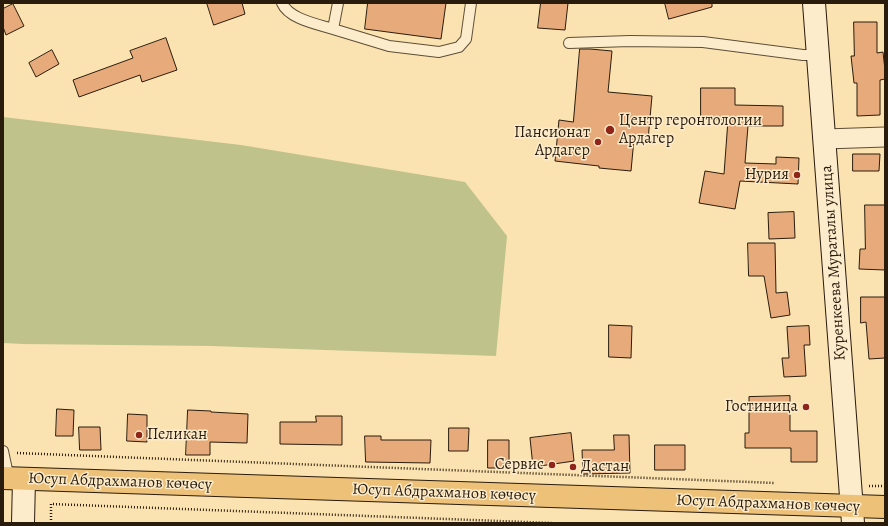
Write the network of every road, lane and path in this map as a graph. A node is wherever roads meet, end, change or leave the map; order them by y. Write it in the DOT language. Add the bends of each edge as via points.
graph roads {
  1 [pos="282,3"];
  2 [pos="338,3"];
  3 [pos="471,3"];
  4 [pos="814,3"];
  5 [pos="333,28"];
  6 [pos="569,43"];
  7 [pos="818,55"];
  8 [pos="885,137"];
  9 [pos="824,139"];
  10 [pos="3,452"];
  11 [pos="12,479"];
  12 [pos="775,483"];
  13 [pos="869,486"];
  14 [pos="885,486"];
  15 [pos="885,507"];
  16 [pos="852,515"];
  17 [pos="23,523"];
  18 [pos="51,523"];
  19 [pos="552,523"];
  1 -- 5 [label="lane" via="295,17"];
  2 -- 5 [label="lane"];
  3 -- 5 [label="lane" via="466,39 459,47 439,52 389,46"];
  4 -- 7 [label="street, Куренкеева Мураталы улица"];
  6 -- 7 [label="lane" via="703,42 803,56"];
  7 -- 9 [label="street, Куренкеева Мураталы улица"];
  8 -- 9 [label="street"];
  9 -- 16 [label="street, Куренкеева Мураталы улица"];
  10 -- 11 [label="lane"];
  10 -- 12 [label="path"];
  11 -- 16 [label="main road, Юсуп Абдрахманов көчөсү"];
  11 -- 17 [label="street"];
  13 -- 14 [label="path"];
  15 -- 16 [label="main road, Юсуп Абдрахманов көчөсү"];
  18 -- 19 [label="path" via="51,504"];
}
